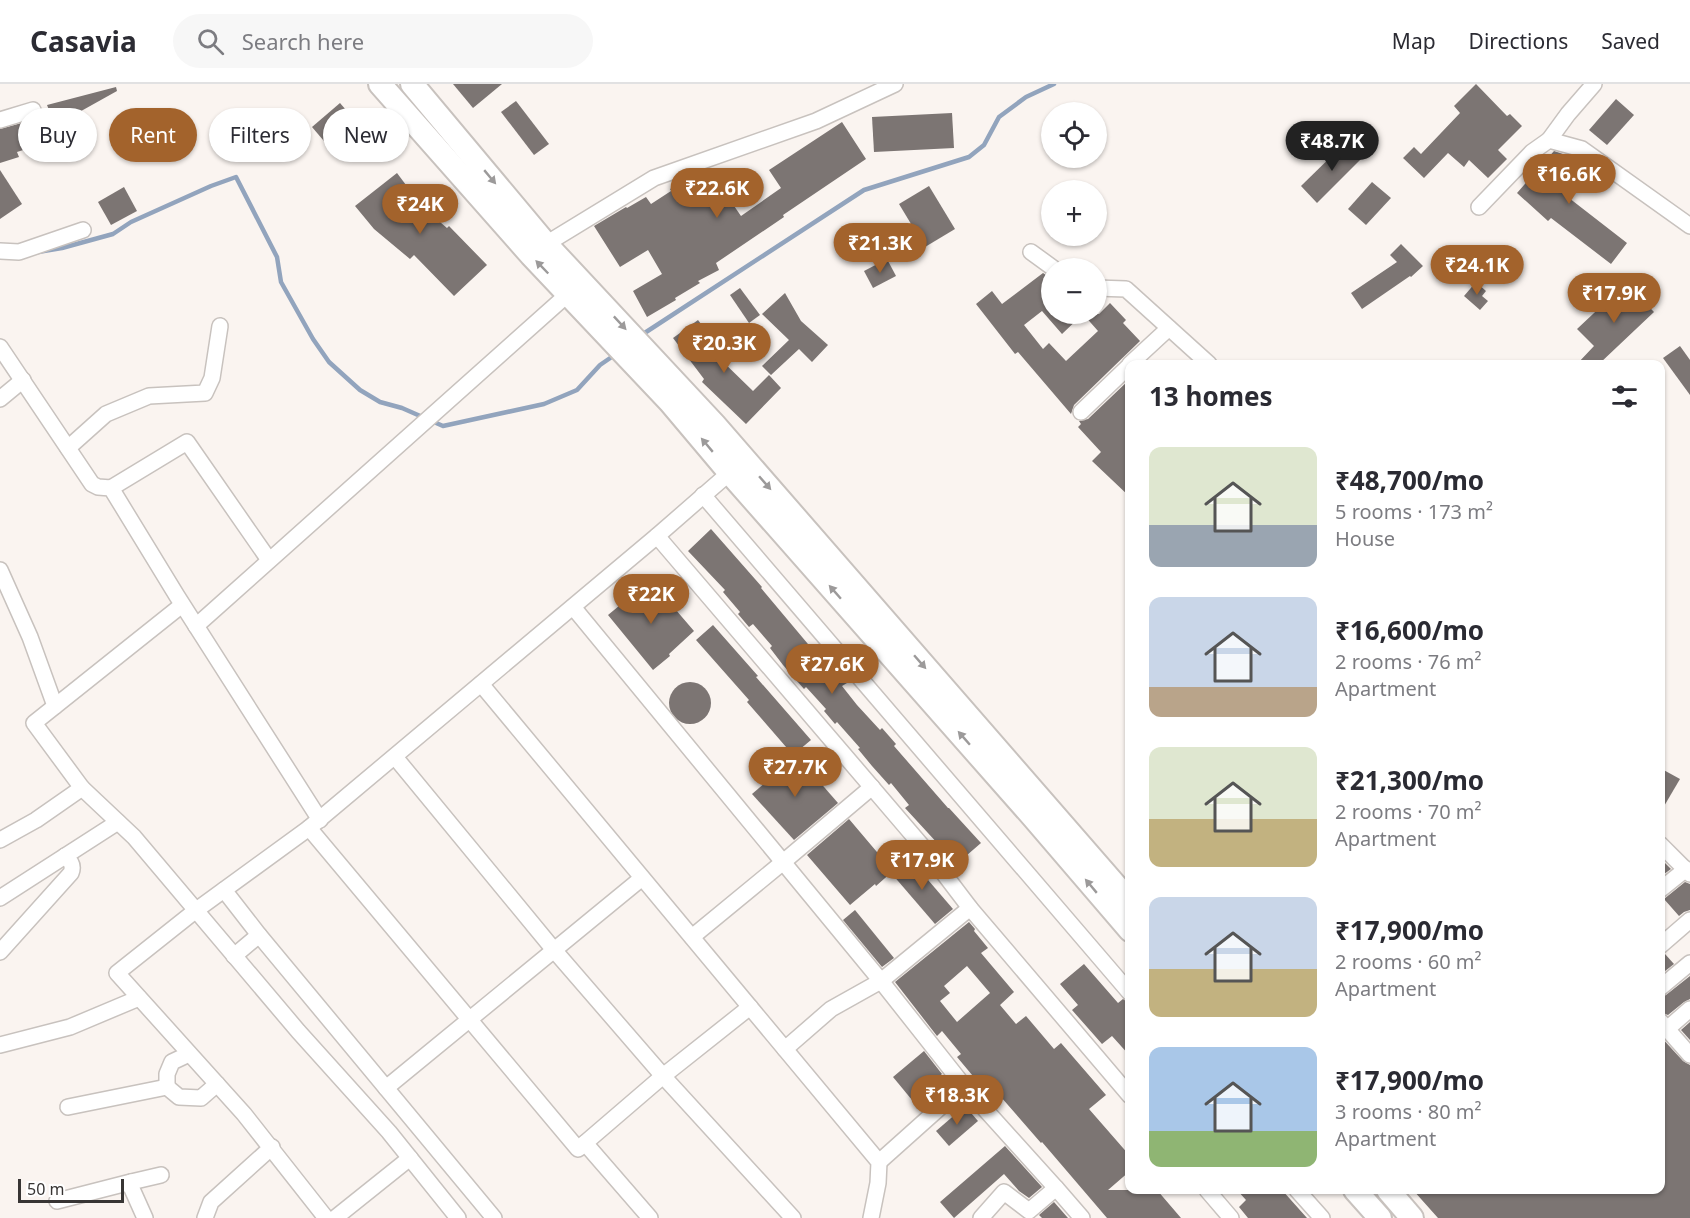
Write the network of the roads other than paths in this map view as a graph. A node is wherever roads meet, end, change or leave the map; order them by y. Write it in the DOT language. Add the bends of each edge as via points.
graph roads {
  1 [pos="380,84"];
  2 [pos="412,84"];
  3 [pos="895,84"];
  4 [pos="1594,84"];
  5 [pos="18,115"];
  6 [pos="0,120"];
  7 [pos="1549,140"];
  8 [pos="1479,207"];
  9 [pos="1690,226"];
  10 [pos="83,230"];
  11 [pos="546,244"];
  12 [pos="0,251"];
  13 [pos="1031,252"];
  14 [pos="1041,259"];
  15 [pos="1107,289"];
  16 [pos="568,294"];
  17 [pos="220,326"];
  18 [pos="1169,328"];
  19 [pos="0,347"];
  20 [pos="1135,360"];
  21 [pos="1205,360"];
  22 [pos="1125,370"];
  23 [pos="23,380"];
  24 [pos="0,399"];
  25 [pos="1081,412"];
  26 [pos="68,448"];
  27 [pos="737,466"];
  28 [pos="111,488"];
  29 [pos="704,495"];
  30 [pos="657,536"];
  31 [pos="269,560"];
  32 [pos="0,570"];
  33 [pos="182,605"];
  34 [pos="573,606"];
  35 [pos="196,626"];
  36 [pos="481,684"];
  37 [pos="55,706"];
  38 [pos="395,757"];
  39 [pos="872,787"];
  40 [pos="82,788"];
  41 [pos="118,822"];
  42 [pos="315,824"];
  43 [pos="0,840"];
  44 [pos="1665,849"];
  45 [pos="65,856"];
  46 [pos="782,863"];
  47 [pos="1688,871"];
  48 [pos="642,878"];
  49 [pos="1665,887"];
  50 [pos="224,890"];
  51 [pos="1125,896"];
  52 [pos="0,898"];
  53 [pos="970,908"];
  54 [pos="195,911"];
  55 [pos="1690,920"];
  56 [pos="1125,924"];
  57 [pos="260,935"];
  58 [pos="692,937"];
  59 [pos="1665,942"];
  60 [pos="554,950"];
  61 [pos="0,952"];
  62 [pos="234,956"];
  63 [pos="1690,963"];
  64 [pos="881,981"];
  65 [pos="1665,984"];
  66 [pos="1125,987"];
  67 [pos="139,998"];
  68 [pos="750,1007"];
  69 [pos="1690,1010"];
  70 [pos="470,1020"];
  71 [pos="1665,1024"];
  72 [pos="1665,1026"];
  73 [pos="0,1045"];
  74 [pos="785,1049"];
  75 [pos="189,1054"];
  76 [pos="1690,1055"];
  77 [pos="663,1076"];
  78 [pos="217,1084"];
  79 [pos="964,1086"];
  80 [pos="167,1087"];
  81 [pos="386,1088"];
  82 [pos="1125,1090"];
  83 [pos="68,1107"];
  84 [pos="585,1143"];
  85 [pos="272,1147"];
  86 [pos="410,1158"];
  87 [pos="879,1162"];
  88 [pos="161,1175"];
  89 [pos="132,1182"];
  90 [pos="1056,1188"];
  91 [pos="1210,1194"];
  92 [pos="1301,1194"];
  93 [pos="1359,1194"];
  94 [pos="1391,1194"];
  95 [pos="57,1201"];
  96 [pos="146,1218"];
  97 [pos="205,1218"];
  98 [pos="326,1218"];
  99 [pos="335,1218"];
  100 [pos="458,1218"];
  101 [pos="494,1218"];
  102 [pos="650,1218"];
  103 [pos="793,1218"];
  104 [pos="871,1218"];
  105 [pos="981,1218"];
  106 [pos="1082,1218"];
  107 [pos="1230,1218"];
  108 [pos="1322,1218"];
  109 [pos="1380,1218"];
  110 [pos="1412,1218"];
  16 -- 1 [label="street, one-way"];
  2 -- 11 [label="street, one-way"];
  3 -- 11 [label="street" via="816,122 654,178"];
  4 -- 7 [label="street"];
  5 -- 6 [label="street"];
  7 -- 8 [label="street" via="1532,152"];
  7 -- 9 [label="street" via="1582,149"];
  10 -- 12 [label="street" via="19,252"];
  11 -- 27 [label="street, one-way" via="714,424"];
  13 -- 14 [label="street"];
  15 -- 18 [label="street" via="1126,290"];
  27 -- 16 [label="street, one-way"];
  16 -- 31 [label="street"];
  17 -- 26 [label="street" via="212,378 205,393 149,396 106,414"];
  18 -- 20 [label="street"];
  18 -- 21 [label="street"];
  19 -- 23 [label="street"];
  22 -- 25 [label="street"];
  23 -- 24 [label="street"];
  23 -- 26 [label="street"];
  26 -- 28 [label="street" via="92,484"];
  27 -- 29 [label="street"];
  27 -- 51 [label="street, one-way"];
  56 -- 27 [label="street, one-way"];
  28 -- 31 [label="street" via="187,442"];
  28 -- 33 [label="street"];
  29 -- 30 [label="street"];
  29 -- 66 [label="street"];
  30 -- 34 [label="street"];
  30 -- 39 [label="street"];
  31 -- 35 [label="street"];
  32 -- 37 [label="street"];
  33 -- 35 [label="street"];
  33 -- 37 [label="street"];
  34 -- 36 [label="street"];
  34 -- 46 [label="street"];
  35 -- 42 [label="street"];
  36 -- 38 [label="street"];
  36 -- 48 [label="street"];
  37 -- 40 [label="street" via="34,723"];
  38 -- 42 [label="street"];
  38 -- 60 [label="street"];
  39 -- 46 [label="street"];
  39 -- 53 [label="street"];
  40 -- 41 [label="street"];
  40 -- 43 [label="street"];
  41 -- 45 [label="street"];
  41 -- 54 [label="street"];
  42 -- 50 [label="street"];
  42 -- 70 [label="street"];
  44 -- 47 [label="street"];
  45 -- 52 [label="street"];
  45 -- 61 [label="street" via="73,869 71,873"];
  46 -- 58 [label="street"];
  46 -- 64 [label="street"];
  47 -- 49 [label="street"];
  48 -- 58 [label="street"];
  48 -- 60 [label="street"];
  50 -- 54 [label="street"];
  50 -- 57 [label="street"];
  53 -- 64 [label="street"];
  53 -- 82 [label="street"];
  54 -- 62 [label="street"];
  54 -- 67 [label="street" via="117,973"];
  55 -- 59 [label="street"];
  57 -- 62 [label="street"];
  57 -- 81 [label="street"];
  58 -- 68 [label="street"];
  60 -- 70 [label="street"];
  60 -- 77 [label="street"];
  62 -- 86 [label="street"];
  63 -- 65 [label="street"];
  64 -- 74 [label="street" via="831,1009"];
  64 -- 79 [label="street"];
  67 -- 73 [label="street" via="70,1027"];
  67 -- 75 [label="street"];
  68 -- 74 [label="street"];
  68 -- 77 [label="street"];
  69 -- 71 [label="street"];
  70 -- 81 [label="street"];
  70 -- 84 [label="street" via="578,1149"];
  72 -- 76 [label="street"];
  74 -- 87 [label="street"];
  75 -- 78 [label="street"];
  75 -- 80 [label="street" via="172,1062 166,1074"];
  77 -- 84 [label="street"];
  77 -- 103 [label="street"];
  78 -- 80 [label="street" via="201,1098 179,1097"];
  78 -- 85 [label="street"];
  79 -- 87 [label="street"];
  79 -- 90 [label="street"];
  80 -- 83 [label="street"];
  81 -- 101 [label="street"];
  84 -- 102 [label="street"];
  85 -- 97 [label="street" via="210,1202"];
  85 -- 98 [label="street"];
  86 -- 99 [label="street"];
  86 -- 100 [label="street"];
  87 -- 104 [label="street"];
  88 -- 89 [label="street"];
  89 -- 95 [label="street"];
  89 -- 96 [label="street"];
  90 -- 105 [label="street" via="1029,1211 1004,1192"];
  90 -- 106 [label="street"];
  91 -- 107 [label="street"];
  92 -- 108 [label="street"];
  93 -- 109 [label="street"];
  94 -- 110 [label="street"];
}
